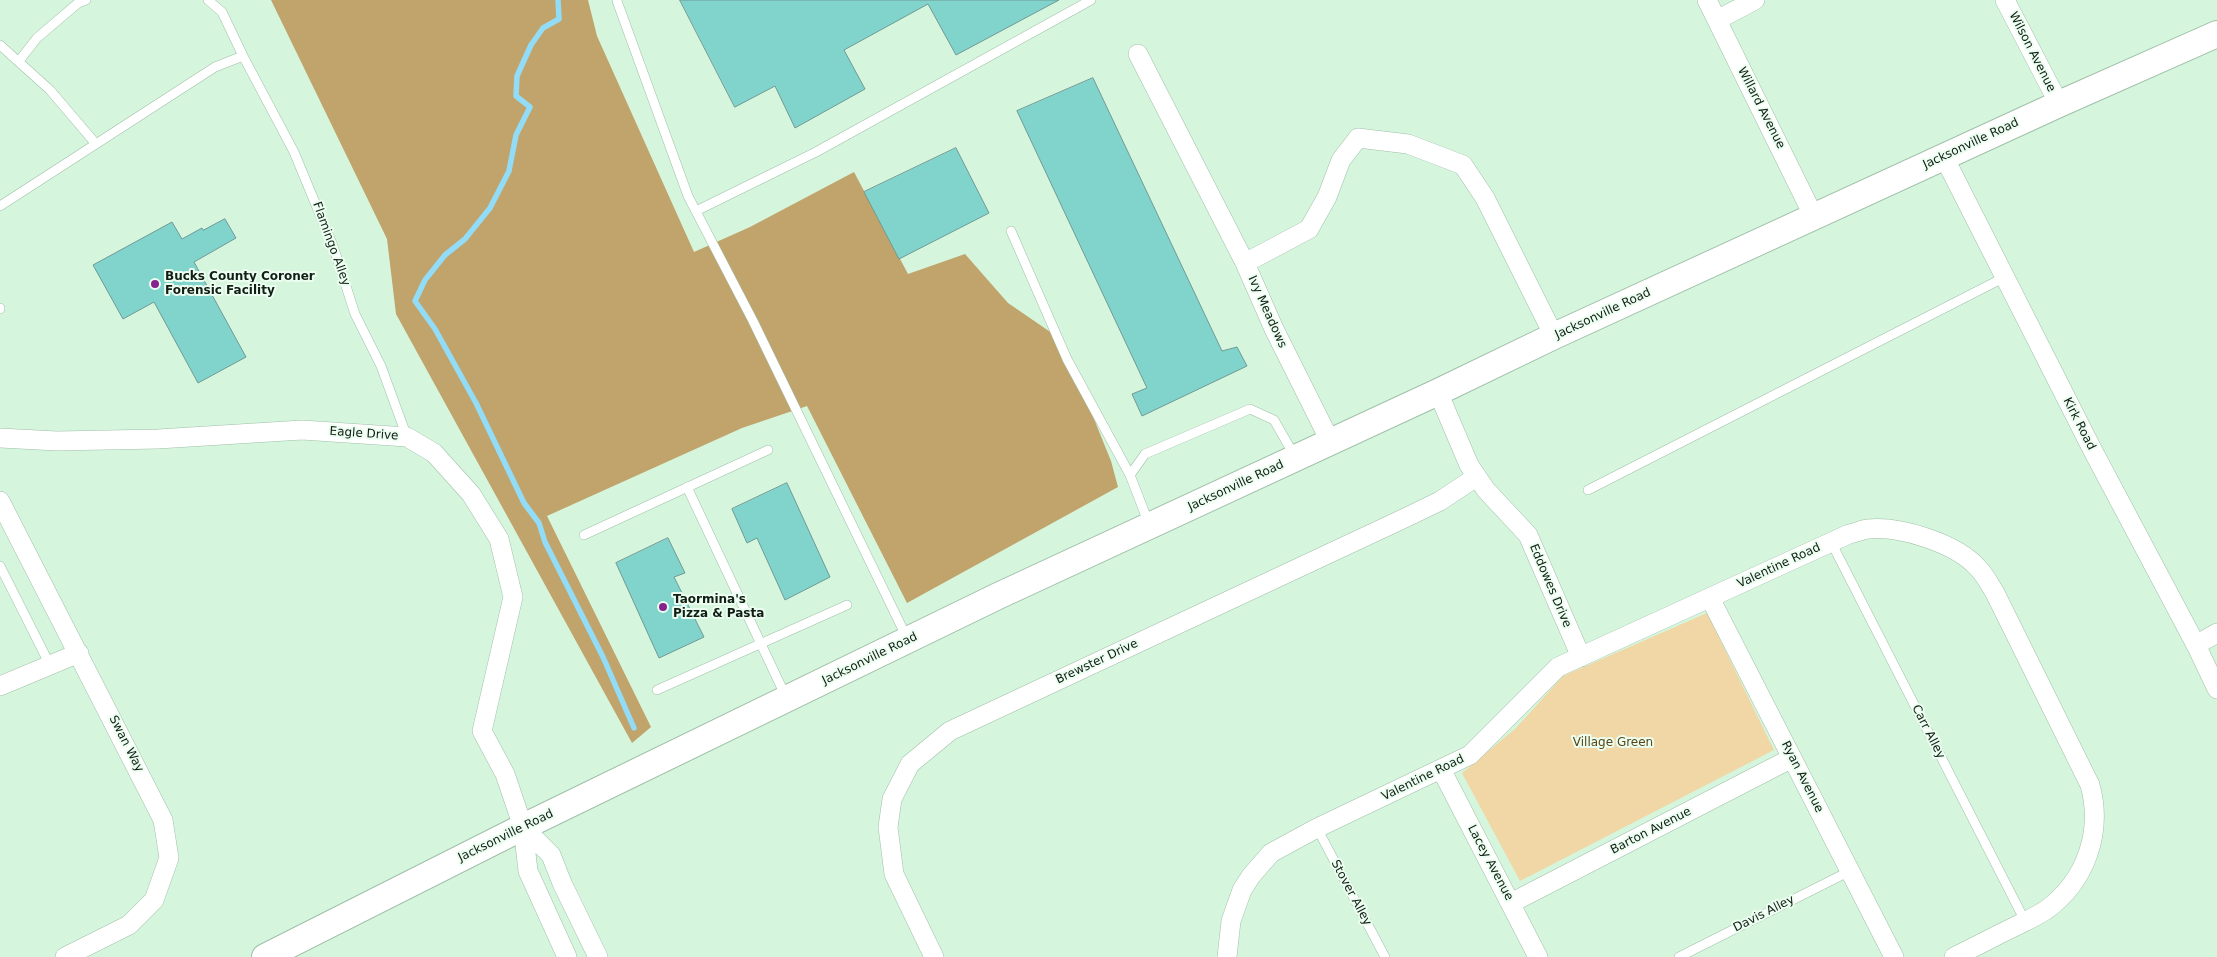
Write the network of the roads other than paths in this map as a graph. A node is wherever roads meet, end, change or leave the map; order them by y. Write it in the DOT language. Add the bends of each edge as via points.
graph roads {
  1 [pos="86,0"];
  2 [pos="208,0"];
  3 [pos="1091,0"];
  4 [pos="1707,0"];
  5 [pos="1755,0"];
  6 [pos="2005,0"];
  7 [pos="617,1"];
  8 [pos="1717,20"];
  9 [pos="2217,34"];
  10 [pos="0,45"];
  11 [pos="1138,54"];
  12 [pos="243,56"];
  13 [pos="19,61"];
  14 [pos="2058,104"];
  15 [pos="96,144"];
  16 [pos="1944,157"];
  17 [pos="0,206"];
  18 [pos="696,211"];
  19 [pos="1814,217"];
  20 [pos="1012,231"];
  21 [pos="1245,263"];
  22 [pos="2006,277"];
  23 [pos="1554,336"];
  24 [pos="1438,392"];
  25 [pos="407,437"];
  26 [pos="0,438"];
  27 [pos="1330,441"];
  28 [pos="768,450"];
  29 [pos="1295,458"];
  30 [pos="1130,475"];
  31 [pos="1476,478"];
  32 [pos="687,487"];
  33 [pos="1588,490"];
  34 [pos="0,501"];
  35 [pos="1150,526"];
  36 [pos="584,535"];
  37 [pos="1831,542"];
  38 [pos="0,566"];
  39 [pos="1710,598"];
  40 [pos="847,605"];
  41 [pos="2217,633"];
  42 [pos="908,640"];
  43 [pos="761,645"];
  44 [pos="2196,645"];
  45 [pos="79,653"];
  46 [pos="1581,657"];
  47 [pos="50,665"];
  48 [pos="0,685"];
  49 [pos="2217,689"];
  50 [pos="657,690"];
  51 [pos="787,699"];
  52 [pos="1792,758"];
  53 [pos="1441,769"];
  54 [pos="523,827"];
  55 [pos="1317,828"];
  56 [pos="1850,871"];
  57 [pos="1511,903"];
  58 [pos="2025,921"];
  59 [pos="65,957"];
  60 [pos="265,957"];
  61 [pos="567,957"];
  62 [pos="598,957"];
  63 [pos="934,957"];
  64 [pos="1227,957"];
  65 [pos="1384,957"];
  66 [pos="1538,957"];
  67 [pos="1679,957"];
  68 [pos="1894,957"];
  69 [pos="1954,957"];
  1 -- 13 [label="lane" via="78,3 37,38"];
  2 -- 12 [label="lane, Flamingo Alley" via="222,12"];
  3 -- 18 [label="lane" via="816,152"];
  4 -- 8 [label="street, Willard Avenue"];
  5 -- 8 [label="street"];
  6 -- 14 [label="street, Wilson Avenue"];
  7 -- 18 [label="lane"];
  8 -- 19 [label="street, Willard Avenue"];
  9 -- 14 [label="main road, Jacksonville Road"];
  10 -- 13 [label="lane"];
  11 -- 21 [label="street"];
  12 -- 15 [label="lane" via="215,67"];
  12 -- 25 [label="lane, Flamingo Alley" via="294,152 334,246 356,314 381,366"];
  13 -- 15 [label="lane" via="50,90"];
  14 -- 16 [label="main road, Jacksonville Road"];
  15 -- 17 [label="lane"];
  16 -- 19 [label="main road, Jacksonville Road"];
  16 -- 22 [label="street, Kirk Road"];
  18 -- 42 [label="lane"];
  19 -- 23 [label="main road, Jacksonville Road"];
  20 -- 30 [label="lane" via="1067,359"];
  21 -- 23 [label="street, Ivy Meadows" via="1309,229 1341,160 1358,138 1408,144 1462,165 1485,198"];
  21 -- 27 [label="street, Ivy Meadows"];
  22 -- 33 [label="lane"];
  22 -- 44 [label="street, Kirk Road"];
  23 -- 24 [label="main road, Jacksonville Road"];
  24 -- 27 [label="main road, Jacksonville Road"];
  24 -- 31 [label="street, Eddowes Drive"];
  25 -- 26 [label="street, Eagle Drive" via="302,430 149,440 57,442"];
  25 -- 54 [label="street, Eagle Drive" via="434,453 471,494 499,539 514,596 482,731 505,774"];
  27 -- 29 [label="main road, Jacksonville Road"];
  28 -- 32 [label="lane"];
  29 -- 30 [label="lane" via="1274,420 1250,409 1145,454"];
  29 -- 35 [label="main road, Jacksonville Road"];
  30 -- 35 [label="lane"];
  31 -- 46 [label="street, Eddowes Drive" via="1528,535"];
  31 -- 63 [label="street, Brewster Drive" via="1407,517 950,731 919,755 910,764 892,799 888,827 894,874"];
  32 -- 36 [label="lane"];
  32 -- 43 [label="lane"];
  34 -- 45 [label="street, Swan Way"];
  35 -- 42 [label="main road, Jacksonville Road"];
  37 -- 39 [label="street, Valentine Road"];
  37 -- 58 [label="lane, Carr Alley"];
  37 -- 58 [label="street, Valentine Road" via="1867,529 1918,535 1968,559 1978,567 1996,593 2094,799 2094,837 2084,865 2058,900"];
  38 -- 47 [label="lane"];
  39 -- 46 [label="street, Valentine Road"];
  39 -- 52 [label="street, Ryan Avenue"];
  40 -- 43 [label="lane"];
  41 -- 44 [label="street"];
  42 -- 51 [label="main road, Jacksonville Road"];
  43 -- 50 [label="lane"];
  43 -- 51 [label="lane"];
  44 -- 49 [label="street, Kirk Road"];
  45 -- 47 [label="street"];
  45 -- 59 [label="street, Swan Way" via="163,820 169,858 154,900 129,925"];
  46 -- 53 [label="street, Valentine Road" via="1558,667 1470,755"];
  47 -- 48 [label="street"];
  51 -- 54 [label="main road, Jacksonville Road"];
  52 -- 56 [label="street, Ryan Avenue"];
  52 -- 57 [label="street, Barton Avenue"];
  53 -- 55 [label="street, Valentine Road"];
  53 -- 57 [label="street, Lacey Avenue"];
  54 -- 60 [label="main road, Jacksonville Road"];
  54 -- 61 [label="street" via="528,871"];
  54 -- 62 [label="street" via="551,855"];
  55 -- 64 [label="street, Valentine Road" via="1271,854 1251,876 1242,890 1231,921"];
  55 -- 65 [label="lane, Stover Alley"];
  56 -- 67 [label="lane, Davis Alley"];
  56 -- 68 [label="street, Ryan Avenue"];
  57 -- 66 [label="street, Lacey Avenue"];
  58 -- 69 [label="street, Valentine Road"];
}
